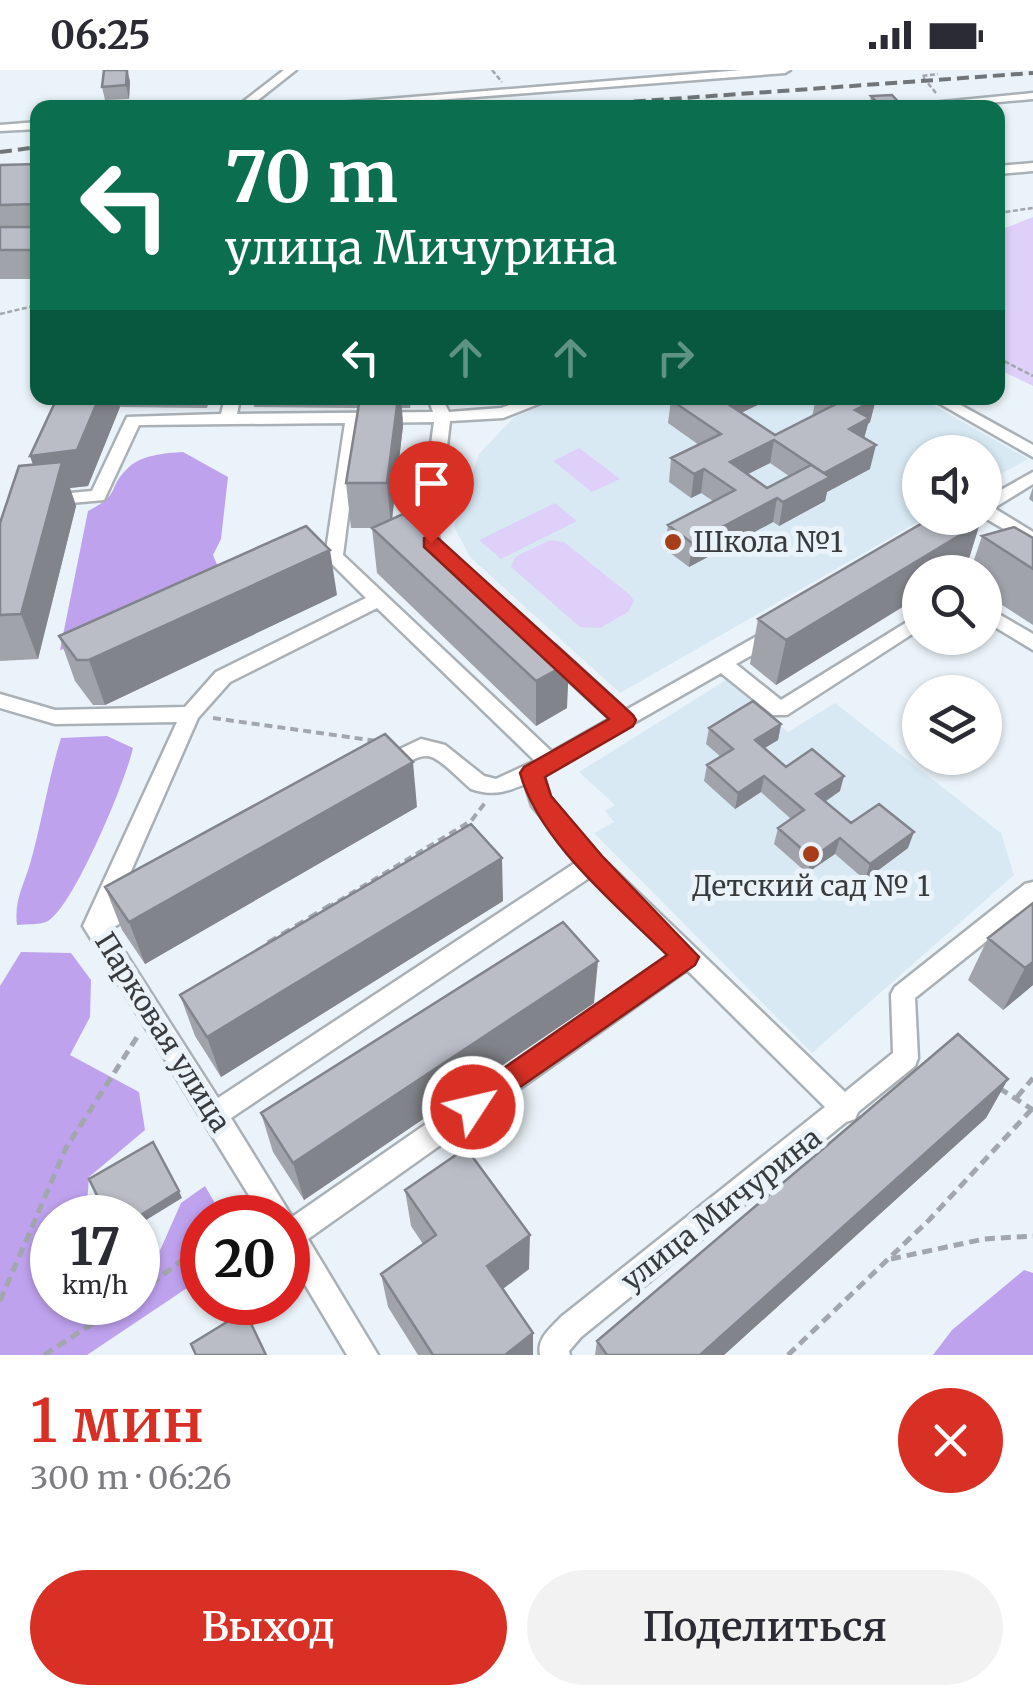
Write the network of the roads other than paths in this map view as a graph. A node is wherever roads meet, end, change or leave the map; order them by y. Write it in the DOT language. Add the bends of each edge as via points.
graph roads {
  1 [pos="291,70"];
  2 [pos="785,70"];
  3 [pos="1033,96"];
  4 [pos="251,100"];
  5 [pos="389,100"];
  6 [pos="983,100"];
  7 [pos="30,126"];
  8 [pos="0,128"];
  9 [pos="1033,167"];
  10 [pos="1005,169"];
  11 [pos="232,405"];
  12 [pos="438,405"];
  13 [pos="523,405"];
  14 [pos="950,405"];
  15 [pos="443,418"];
  16 [pos="228,419"];
  17 [pos="352,419"];
  18 [pos="1033,452"];
  19 [pos="1033,477"];
  20 [pos="1002,497"];
  21 [pos="24,502"];
  22 [pos="1002,519"];
  23 [pos="1031,539"];
  24 [pos="1010,550"];
  25 [pos="459,568"];
  26 [pos="379,598"];
  27 [pos="1002,623"];
  28 [pos="788,625"];
  29 [pos="528,632"];
  30 [pos="902,632"];
  31 [pos="1033,643"];
  32 [pos="724,664"];
  33 [pos="0,701"];
  34 [pos="190,714"];
  35 [pos="625,720"];
  36 [pos="541,768"];
  37 [pos="360,780"];
  38 [pos="593,864"];
  39 [pos="161,889"];
  40 [pos="1033,891"];
  41 [pos="95,926"];
  42 [pos="686,957"];
  43 [pos="846,1110"];
  44 [pos="214,1114"];
  45 [pos="264,1195"];
  46 [pos="310,1211"];
  47 [pos="310,1269"];
  48 [pos="363,1355"];
  49 [pos="555,1355"];
  1 -- 4 [label="street"];
  2 -- 5 [label="street"];
  3 -- 6 [label="street"];
  7 -- 8 [label="street"];
  9 -- 10 [label="street"];
  11 -- 16 [label="street"];
  12 -- 15 [label="street"];
  13 -- 15 [label="street"];
  14 -- 18 [label="street"];
  15 -- 17 [label="street"];
  15 -- 25 [label="street" via="428,530 431,543"];
  16 -- 17 [label="street"];
  16 -- 21 [label="street" via="133,420 98,496"];
  17 -- 26 [label="street" via="334,557"];
  19 -- 20 [label="street"];
  22 -- 23 [label="street"];
  23 -- 24 [label="street"];
  26 -- 34 [label="street, Парковая улица" via="223,677"];
  26 -- 36 [label="street"];
  27 -- 31 [label="street"];
  28 -- 32 [label="street"];
  29 -- 35 [label="street"];
  30 -- 32 [label="street" via="780,710"];
  32 -- 35 [label="street"];
  33 -- 34 [label="street" via="55,717"];
  34 -- 41 [label="street, Парковая улица"];
  35 -- 36 [label="street"];
  36 -- 37 [label="street" via="498,788 478,783 438,750 421,747"];
  36 -- 38 [label="street, улица Мичурина" via="540,800"];
  38 -- 42 [label="street, улица Мичурина"];
  38 -- 44 [label="street"];
  39 -- 41 [label="street"];
  40 -- 43 [label="street" via="903,994 906,1058"];
  41 -- 44 [label="street, Парковая улица"];
  42 -- 43 [label="street, улица Мичурина"];
  42 -- 46 [label="street"];
  43 -- 49 [label="street, улица Мичурина" via="570,1327 553,1346"];
  44 -- 45 [label="street, Парковая улица"];
  47 -- 48 [label="street, Парковая улица"];
}
